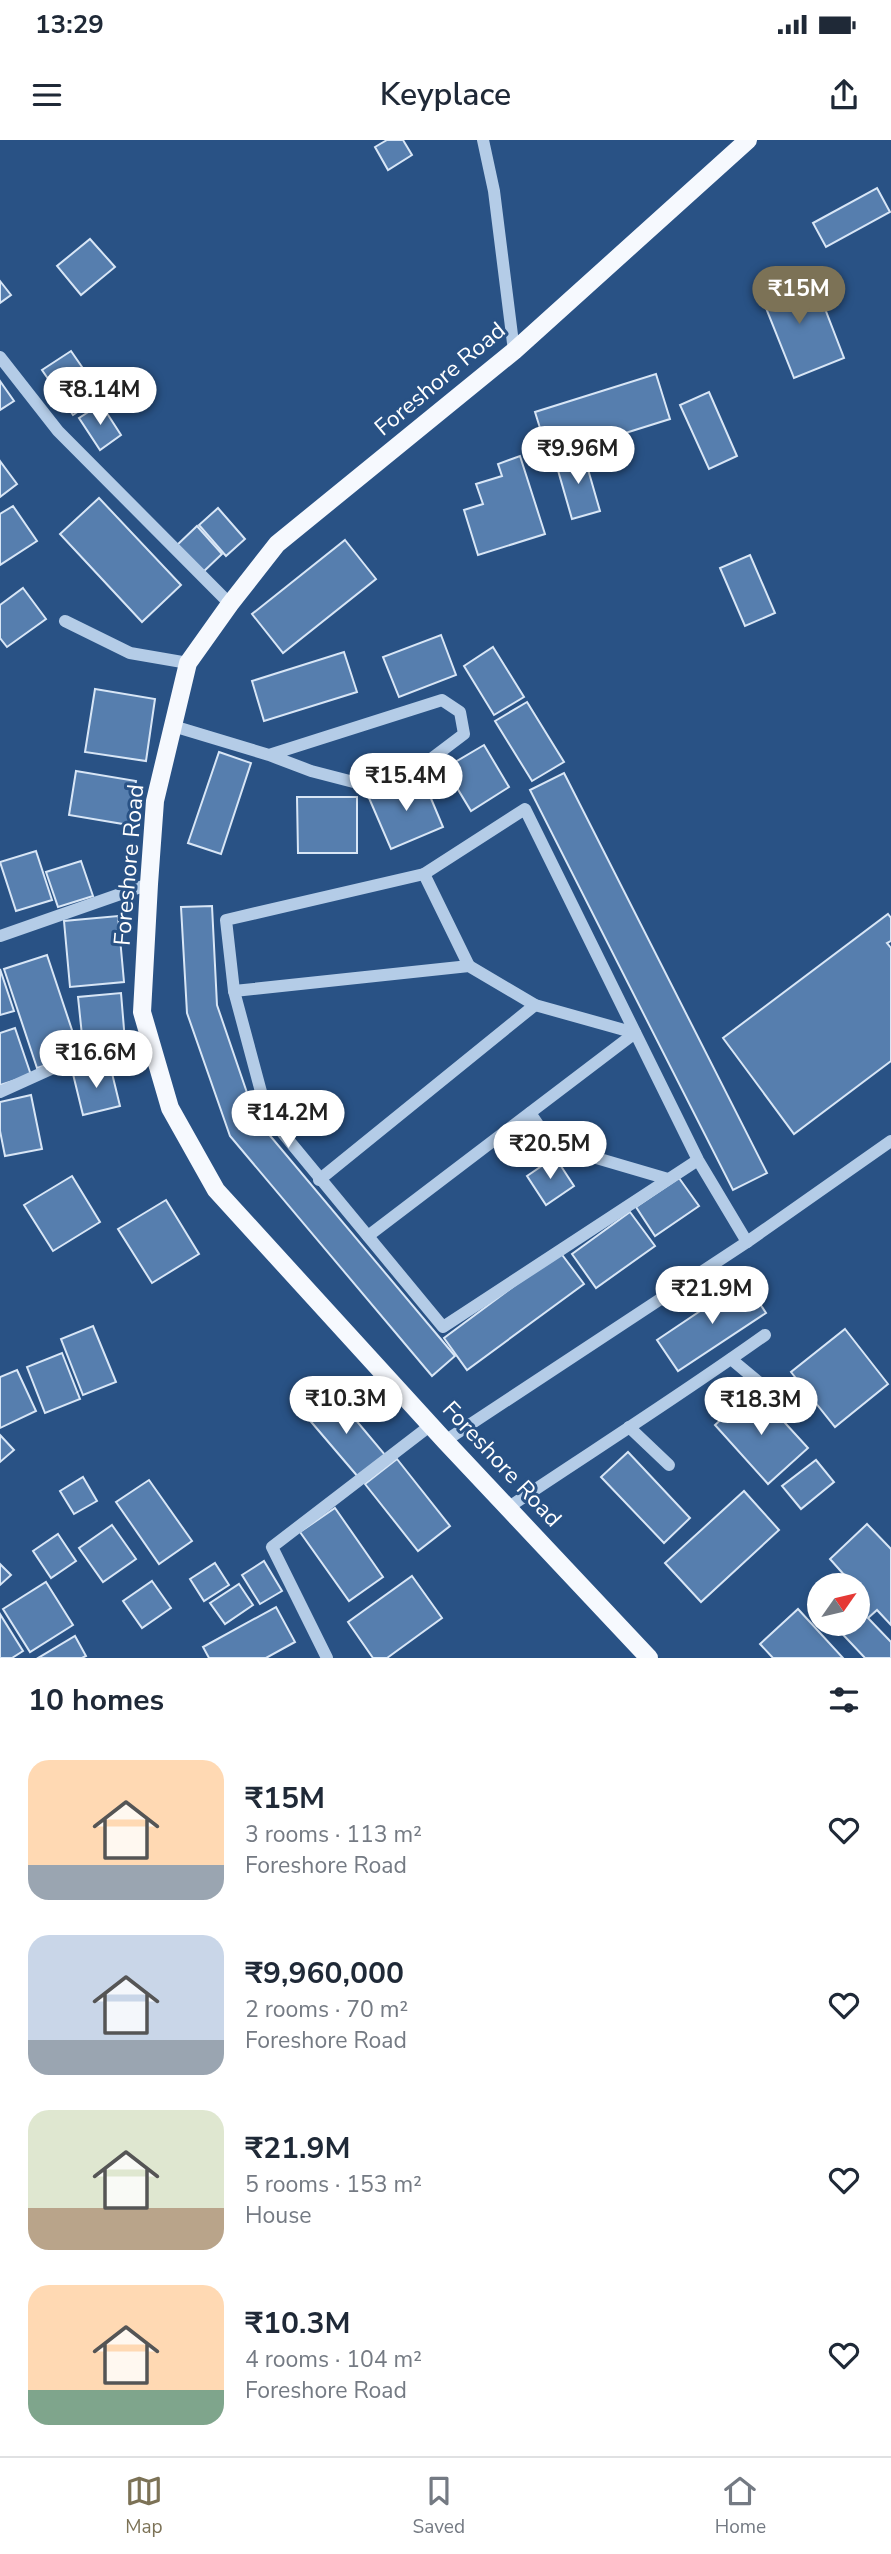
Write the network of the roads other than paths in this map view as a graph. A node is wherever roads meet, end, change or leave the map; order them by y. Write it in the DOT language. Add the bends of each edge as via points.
graph roads {
  1 [pos="483,140"];
  2 [pos="748,140"];
  3 [pos="514,351"];
  4 [pos="0,357"];
  5 [pos="230,604"];
  6 [pos="65,621"];
  7 [pos="188,663"];
  8 [pos="173,726"];
  9 [pos="269,755"];
  10 [pos="424,874"];
  11 [pos="149,884"];
  12 [pos="0,936"];
  13 [pos="469,966"];
  14 [pos="234,991"];
  15 [pos="535,1005"];
  16 [pos="635,1033"];
  17 [pos="152,1045"];
  18 [pos="0,1092"];
  19 [pos="530,1113"];
  20 [pos="891,1141"];
  21 [pos="698,1160"];
  22 [pos="668,1179"];
  23 [pos="319,1180"];
  24 [pos="368,1236"];
  25 [pos="747,1242"];
  26 [pos="765,1335"];
  27 [pos="731,1359"];
  28 [pos="799,1416"];
  29 [pos="431,1425"];
  30 [pos="629,1427"];
  31 [pos="445,1441"];
  32 [pos="668,1465"];
  33 [pos="509,1507"];
  34 [pos="327,1658"];
  35 [pos="649,1658"];
  1 -- 3 [label="street"];
  2 -- 3 [label="main road, Foreshore Road"];
  3 -- 5 [label="main road, Foreshore Road" via="277,544"];
  4 -- 5 [label="street" via="58,431"];
  5 -- 7 [label="main road, Foreshore Road"];
  6 -- 7 [label="street" via="130,653"];
  7 -- 8 [label="main road, Foreshore Road"];
  8 -- 9 [label="street"];
  8 -- 11 [label="main road, Foreshore Road" via="155,801"];
  9 -- 9 [label="street" via="369,786 423,765 464,734 460,712 442,700"];
  10 -- 13 [label="street"];
  10 -- 14 [label="street" via="226,920"];
  10 -- 16 [label="street" via="524,809"];
  11 -- 12 [label="street"];
  11 -- 17 [label="main road, Foreshore Road" via="142,1012"];
  13 -- 14 [label="street"];
  13 -- 15 [label="street"];
  14 -- 23 [label="street" via="267,1114"];
  15 -- 16 [label="street"];
  15 -- 23 [label="street"];
  16 -- 19 [label="street"];
  16 -- 21 [label="street"];
  17 -- 18 [label="street" via="83,1054"];
  17 -- 29 [label="main road, Foreshore Road" via="170,1108 216,1190"];
  19 -- 22 [label="street" via="552,1145"];
  19 -- 24 [label="street"];
  20 -- 25 [label="street"];
  21 -- 22 [label="street"];
  21 -- 25 [label="street"];
  22 -- 24 [label="street" via="443,1327"];
  23 -- 24 [label="street"];
  25 -- 31 [label="street"];
  26 -- 27 [label="street"];
  27 -- 28 [label="street"];
  27 -- 30 [label="street"];
  29 -- 31 [label="main road, Foreshore Road"];
  29 -- 34 [label="street" via="272,1547"];
  30 -- 32 [label="street"];
  30 -- 33 [label="street"];
  31 -- 33 [label="main road, Foreshore Road"];
  33 -- 35 [label="main road, Foreshore Road"];
}
